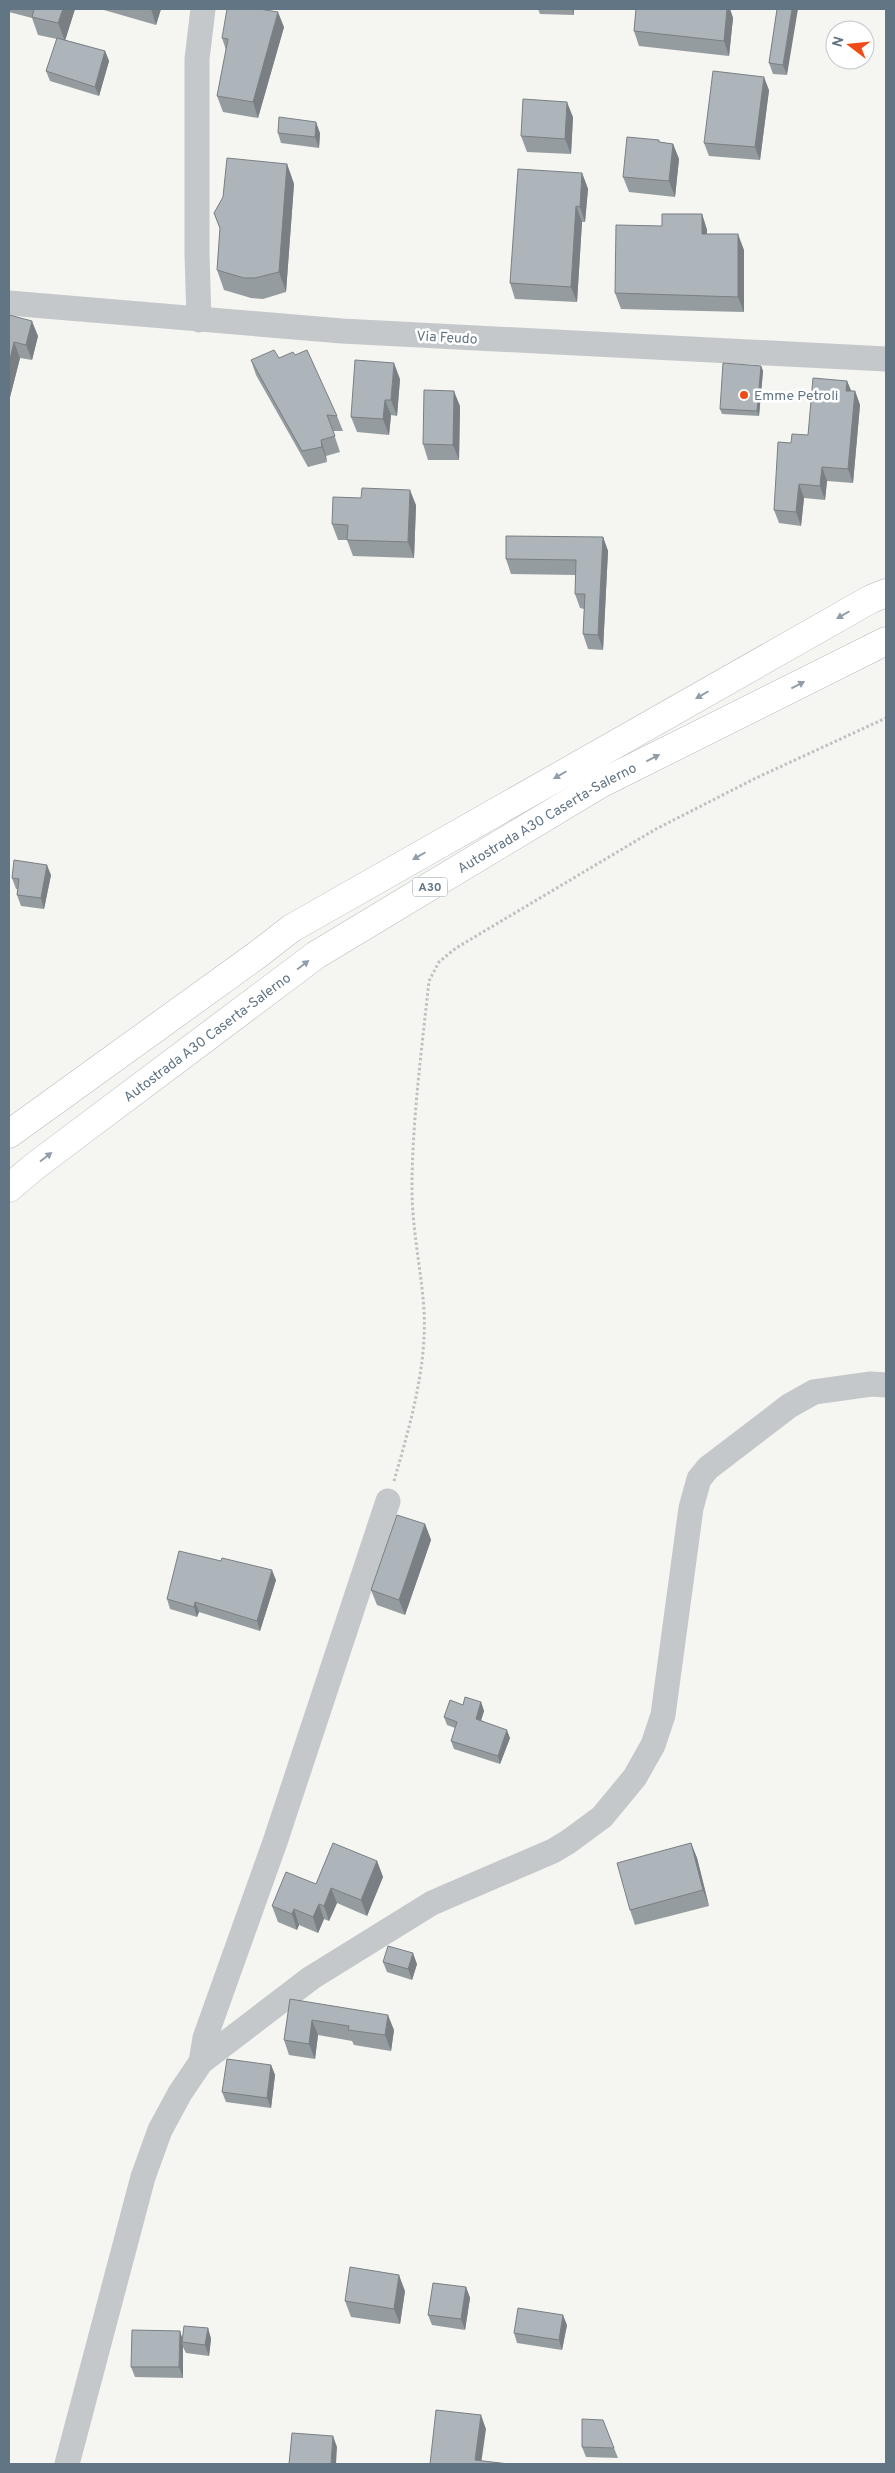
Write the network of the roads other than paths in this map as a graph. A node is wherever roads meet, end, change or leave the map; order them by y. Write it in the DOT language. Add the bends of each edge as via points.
graph roads {
  1 [pos="203,9"];
  2 [pos="9,303"];
  3 [pos="199,320"];
  4 [pos="886,359"];
  5 [pos="886,593"];
  6 [pos="886,641"];
  7 [pos="9,1134"];
  8 [pos="9,1188"];
  9 [pos="886,1384"];
  10 [pos="388,1501"];
  11 [pos="201,2062"];
  12 [pos="67,2464"];
  1 -- 3 [label="street" via="197,59"];
  2 -- 3 [label="street, Via Feudo"];
  3 -- 4 [label="street, Via Feudo" via="342,331"];
  5 -- 7 [label="highway, A30, one-way" via="292,928"];
  8 -- 6 [label="highway, Autostrada A30 Caserta-Salerno / A30, one-way" via="316,955 600,784"];
  9 -- 11 [label="street" via="814,1392 789,1406 699,1478 691,1508 663,1715 649,1753 602,1817 554,1851 432,1903 311,1978"];
  10 -- 11 [label="street" via="275,1842 205,2038"];
  11 -- 12 [label="street" via="160,2130 143,2177"];
}
